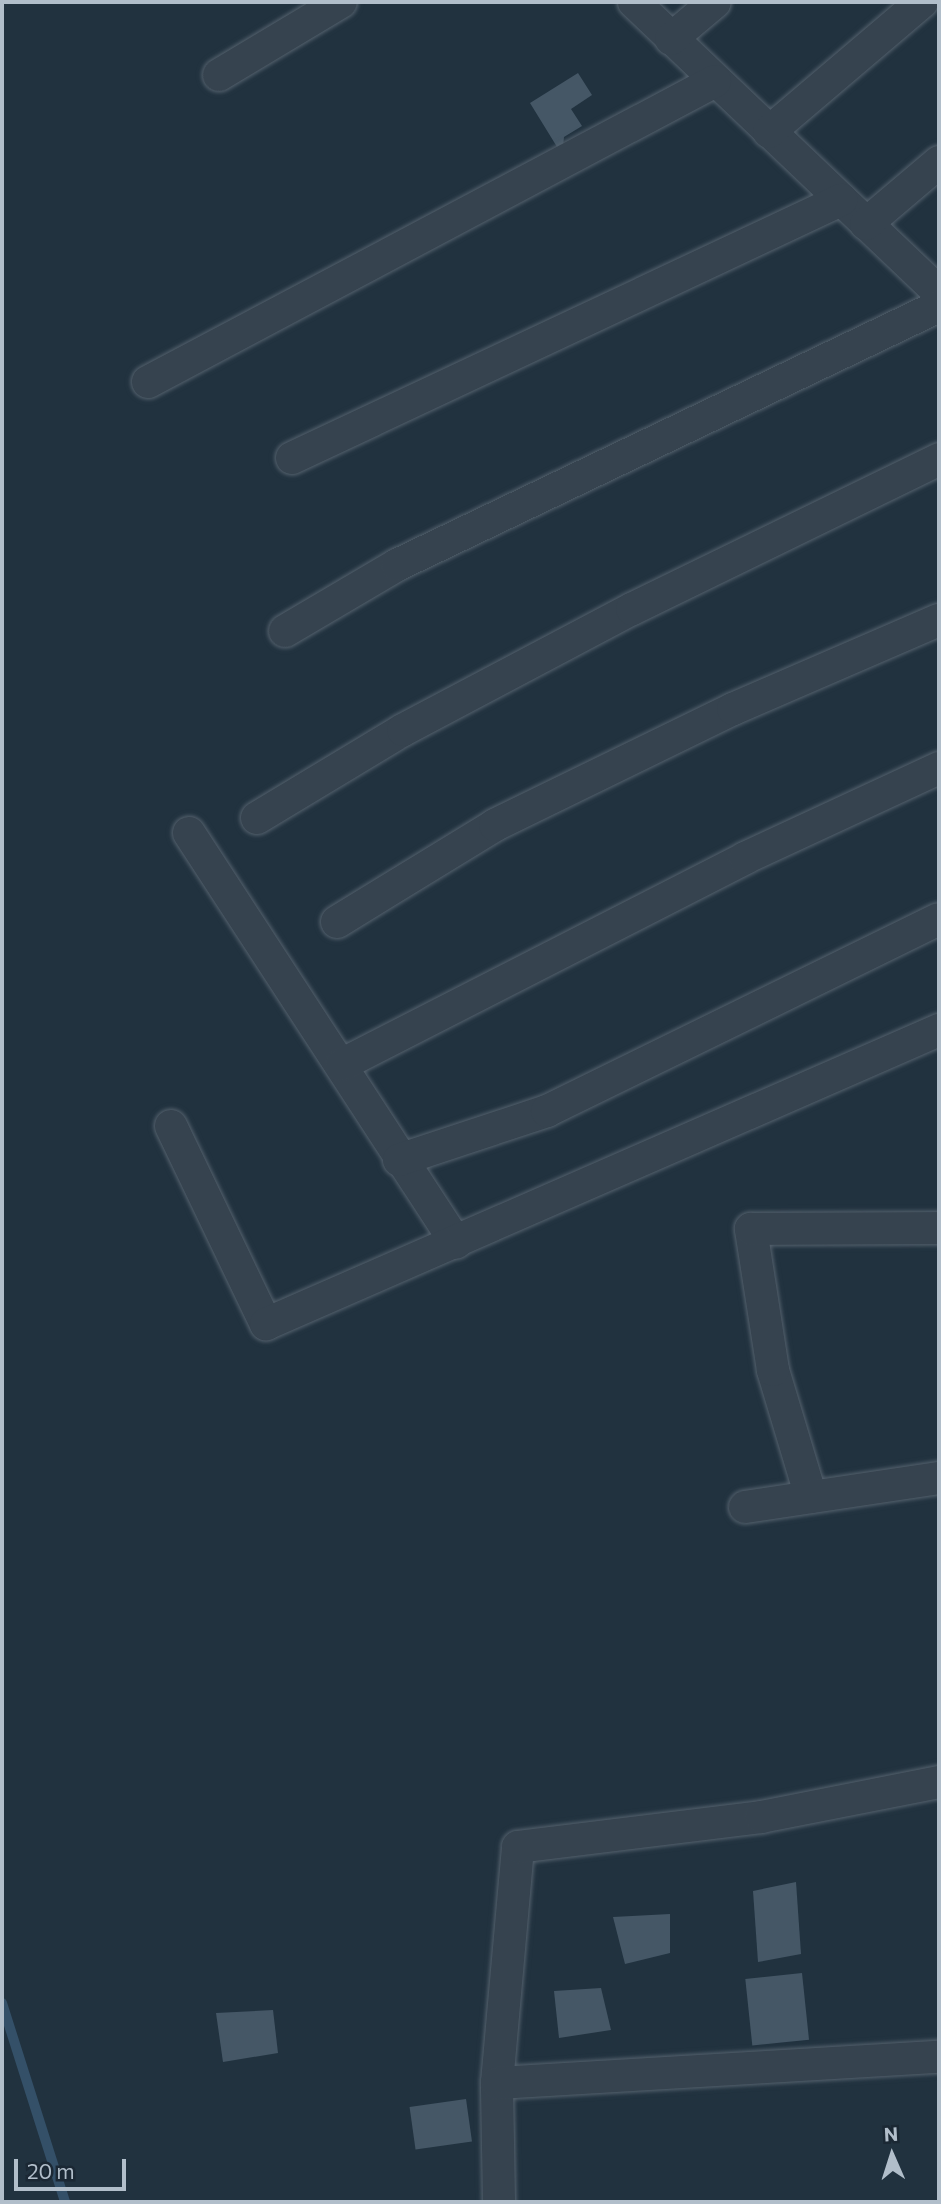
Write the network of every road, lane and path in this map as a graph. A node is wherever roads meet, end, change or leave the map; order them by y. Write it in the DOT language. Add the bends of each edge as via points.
graph roads {
  1 [pos="341,2"];
  2 [pos="634,2"];
  3 [pos="715,2"];
  4 [pos="922,2"];
  5 [pos="671,39"];
  6 [pos="219,75"];
  7 [pos="715,81"];
  8 [pos="769,132"];
  9 [pos="939,162"];
  10 [pos="841,200"];
  11 [pos="866,224"];
  12 [pos="939,292"];
  13 [pos="939,306"];
  14 [pos="148,382"];
  15 [pos="292,458"];
  16 [pos="939,459"];
  17 [pos="939,620"];
  18 [pos="285,631"];
  19 [pos="939,768"];
  20 [pos="257,818"];
  21 [pos="189,833"];
  22 [pos="939,919"];
  23 [pos="337,922"];
  24 [pos="939,1030"];
  25 [pos="341,1065"];
  26 [pos="171,1126"];
  27 [pos="400,1160"];
  28 [pos="939,1227"];
  29 [pos="457,1243"];
  30 [pos="939,1478"];
  31 [pos="811,1497"];
  32 [pos="744,1507"];
  33 [pos="939,1782"];
  34 [pos="939,2057"];
  35 [pos="497,2083"];
  36 [pos="499,2202"];
  1 -- 6 [label="street"];
  2 -- 5 [label="street"];
  3 -- 5 [label="street"];
  4 -- 8 [label="street"];
  5 -- 7 [label="street"];
  7 -- 8 [label="street"];
  7 -- 14 [label="street"];
  8 -- 10 [label="street"];
  9 -- 11 [label="street"];
  10 -- 11 [label="street"];
  10 -- 15 [label="street"];
  11 -- 12 [label="street"];
  13 -- 18 [label="street" via="397,565"];
  16 -- 20 [label="street" via="632,609 403,730"];
  17 -- 23 [label="street" via="733,709 495,825"];
  19 -- 25 [label="street" via="745,858"];
  21 -- 25 [label="street"];
  22 -- 27 [label="street" via="547,1111"];
  24 -- 29 [label="street"];
  25 -- 27 [label="street"];
  26 -- 29 [label="street" via="266,1324"];
  27 -- 29 [label="street"];
  28 -- 31 [label="street" via="751,1229 774,1370"];
  30 -- 31 [label="street"];
  31 -- 32 [label="street"];
  33 -- 35 [label="street" via="761,1817 518,1847"];
  34 -- 35 [label="street"];
  35 -- 36 [label="street"];
}
